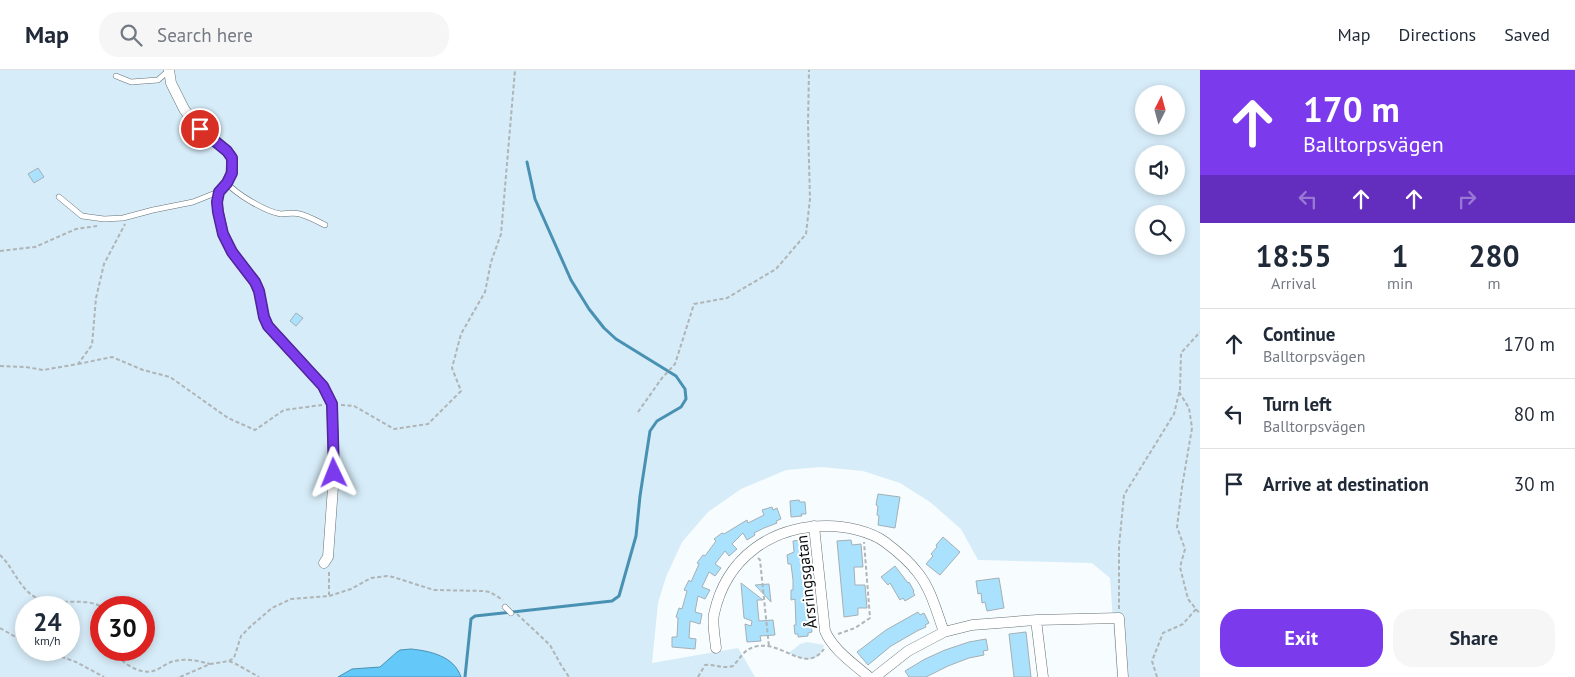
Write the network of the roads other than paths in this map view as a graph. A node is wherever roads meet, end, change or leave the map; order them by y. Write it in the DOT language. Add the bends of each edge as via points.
graph roads {
  1 [pos="169,71"];
  2 [pos="116,76"];
  3 [pos="227,183"];
  4 [pos="219,192"];
  5 [pos="59,197"];
  6 [pos="325,225"];
  7 [pos="814,526"];
  8 [pos="324,563"];
  9 [pos="506,605"];
  10 [pos="513,612"];
  11 [pos="1036,620"];
  12 [pos="944,632"];
  13 [pos="716,648"];
  14 [pos="869,677"];
  15 [pos="875,677"];
  16 [pos="1043,677"];
  17 [pos="1124,677"];
  1 -- 2 [label="lane" via="158,80 131,82"];
  1 -- 3 [label="street" via="171,83 194,123 232,158 232,173"];
  3 -- 4 [label="street"];
  3 -- 6 [label="lane" via="233,190 273,212 302,214"];
  4 -- 5 [label="lane" via="193,202 123,218 104,219 82,216"];
  4 -- 8 [label="street" via="217,202 223,234 255,282 268,326 323,386 332,404 334,473 328,557"];
  7 -- 12 [label="street, Årsringsgatan" via="836,526 883,540 919,574"];
  7 -- 13 [label="street, Årsringsgatan" via="766,539 747,554 726,581 714,615"];
  7 -- 14 [label="street, Årsringsgatan" via="825,630 828,638"];
  9 -- 10 [label="lane"];
  11 -- 12 [label="street" via="972,625"];
  11 -- 16 [label="street"];
  11 -- 17 [label="street" via="1119,618"];
  12 -- 15 [label="street" via="908,651"];
}
